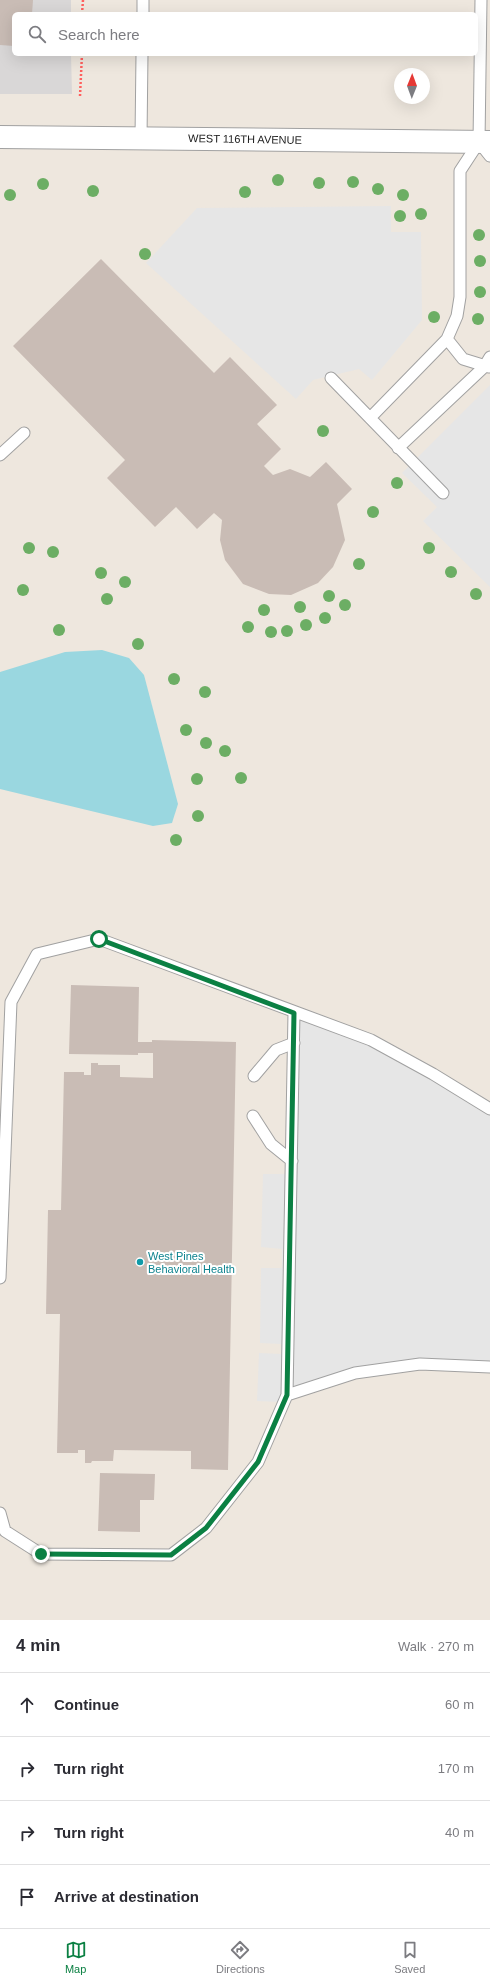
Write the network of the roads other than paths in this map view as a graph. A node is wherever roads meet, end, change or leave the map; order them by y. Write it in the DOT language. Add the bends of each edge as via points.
graph roads {
  1 [pos="143,0"];
  2 [pos="481,0"];
  3 [pos="143,12"];
  4 [pos="142,56"];
  5 [pos="0,137"];
  6 [pos="141,138"];
  7 [pos="486,147"];
  8 [pos="447,340"];
  9 [pos="490,357"];
  10 [pos="487,367"];
  11 [pos="331,378"];
  12 [pos="370,418"];
  13 [pos="24,433"];
  14 [pos="398,448"];
  15 [pos="0,455"];
  16 [pos="442,493"];
  17 [pos="294,1013"];
  18 [pos="294,1043"];
  19 [pos="254,1076"];
  20 [pos="490,1109"];
  21 [pos="253,1116"];
  22 [pos="292,1161"];
  23 [pos="0,1278"];
  24 [pos="490,1367"];
  25 [pos="287,1395"];
  26 [pos="0,1513"];
  1 -- 3 [label="lane"];
  2 -- 7 [label="lane"];
  4 -- 6 [label="lane"];
  5 -- 6 [label="street, WEST 116TH AVENUE"];
  6 -- 7 [label="street, WEST 116TH AVENUE"];
  7 -- 8 [label="lane" via="460,171 460,297 457,316"];
  8 -- 10 [label="lane" via="463,359"];
  8 -- 12 [label="lane"];
  9 -- 10 [label="lane"];
  10 -- 14 [label="lane"];
  11 -- 12 [label="lane"];
  12 -- 14 [label="lane"];
  13 -- 15 [label="lane"];
  14 -- 16 [label="lane"];
  17 -- 18 [label="lane"];
  17 -- 20 [label="lane" via="371,1040"];
  17 -- 23 [label="lane" via="99,939 37,954 11,1002"];
  18 -- 19 [label="lane" via="276,1050"];
  18 -- 22 [label="lane"];
  21 -- 22 [label="lane" via="271,1144"];
  22 -- 25 [label="lane"];
  24 -- 25 [label="lane" via="420,1364 354,1373"];
  25 -- 26 [label="lane" via="258,1462 206,1528 171,1555 41,1554 5,1531"];
}
